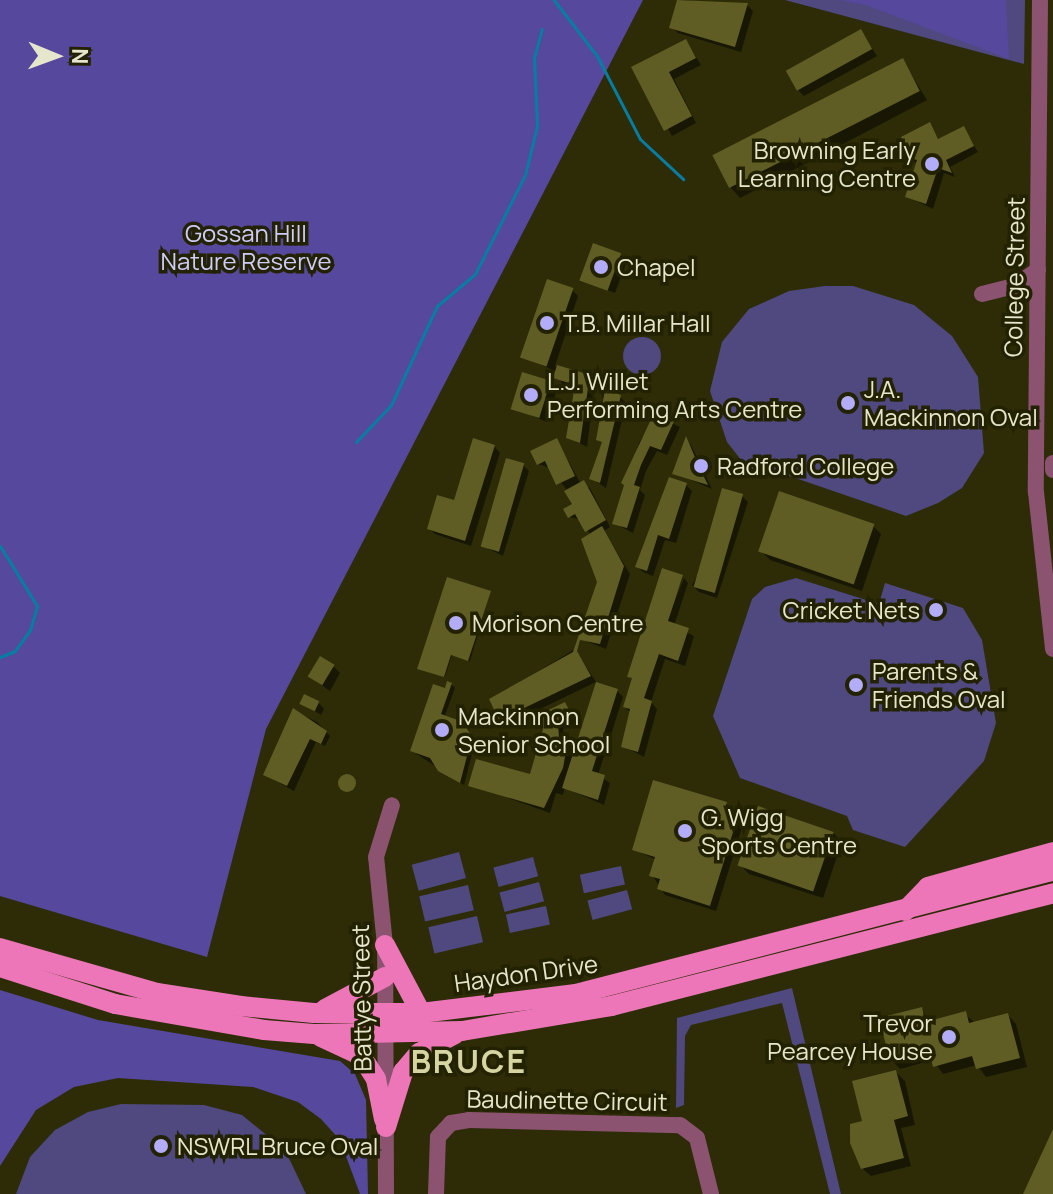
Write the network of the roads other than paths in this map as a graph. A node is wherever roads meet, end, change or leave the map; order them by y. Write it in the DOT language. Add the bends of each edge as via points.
graph roads {
  1 [pos="1040,0"];
  2 [pos="1046,66"];
  3 [pos="1038,270"];
  4 [pos="982,294"];
  5 [pos="1053,463"];
  6 [pos="1053,470"];
  7 [pos="1053,649"];
  8 [pos="392,805"];
  9 [pos="1053,852"];
  10 [pos="1053,860"];
  11 [pos="1053,871"];
  12 [pos="1053,893"];
  13 [pos="962,896"];
  14 [pos="905,911"];
  15 [pos="385,945"];
  16 [pos="0,948"];
  17 [pos="0,967"];
  18 [pos="385,977"];
  19 [pos="314,1013"];
  20 [pos="421,1013"];
  21 [pos="385,1023"];
  22 [pos="462,1031"];
  23 [pos="314,1034"];
  24 [pos="386,1127"];
  25 [pos="386,1194"];
  26 [pos="436,1194"];
  27 [pos="711,1194"];
  1 -- 2 [label="street, College Street"];
  2 -- 3 [label="street, College Street"];
  3 -- 4 [label="street" via="1014,286"];
  3 -- 7 [label="street, College Street" via="1036,492"];
  5 -- 6 [label="street"];
  8 -- 15 [label="street, Battye Street" via="376,857"];
  9 -- 14 [label="main road" via="928,887"];
  10 -- 13 [label="main road" via="981,879"];
  11 -- 13 [label="main road, Haydon Drive"];
  12 -- 22 [label="main road, Haydon Drive" via="611,1006"];
  13 -- 14 [label="main road, Haydon Drive"];
  14 -- 20 [label="main road, Haydon Drive" via="576,994"];
  15 -- 18 [label="street, Battye Street"];
  15 -- 20 [label="main road"];
  16 -- 19 [label="main road, Haydon Drive" via="157,993"];
  17 -- 23 [label="main road, Haydon Drive" via="115,1004"];
  18 -- 19 [label="main road" via="353,998"];
  18 -- 21 [label="street, Battye Street"];
  19 -- 21 [label="main road, Haydon Drive"];
  20 -- 21 [label="main road, Haydon Drive"];
  21 -- 22 [label="main road, Haydon Drive"];
  21 -- 23 [label="main road, Haydon Drive"];
  21 -- 24 [label="street, Battye Street"];
  22 -- 24 [label="main road" via="419,1053 403,1072"];
  23 -- 24 [label="main road" via="356,1053 367,1065 376,1079"];
  24 -- 25 [label="street, Battye Street"];
  26 -- 27 [label="street, Baudinette Circuit" via="438,1137 451,1123 469,1120 680,1125 697,1138"];
}
